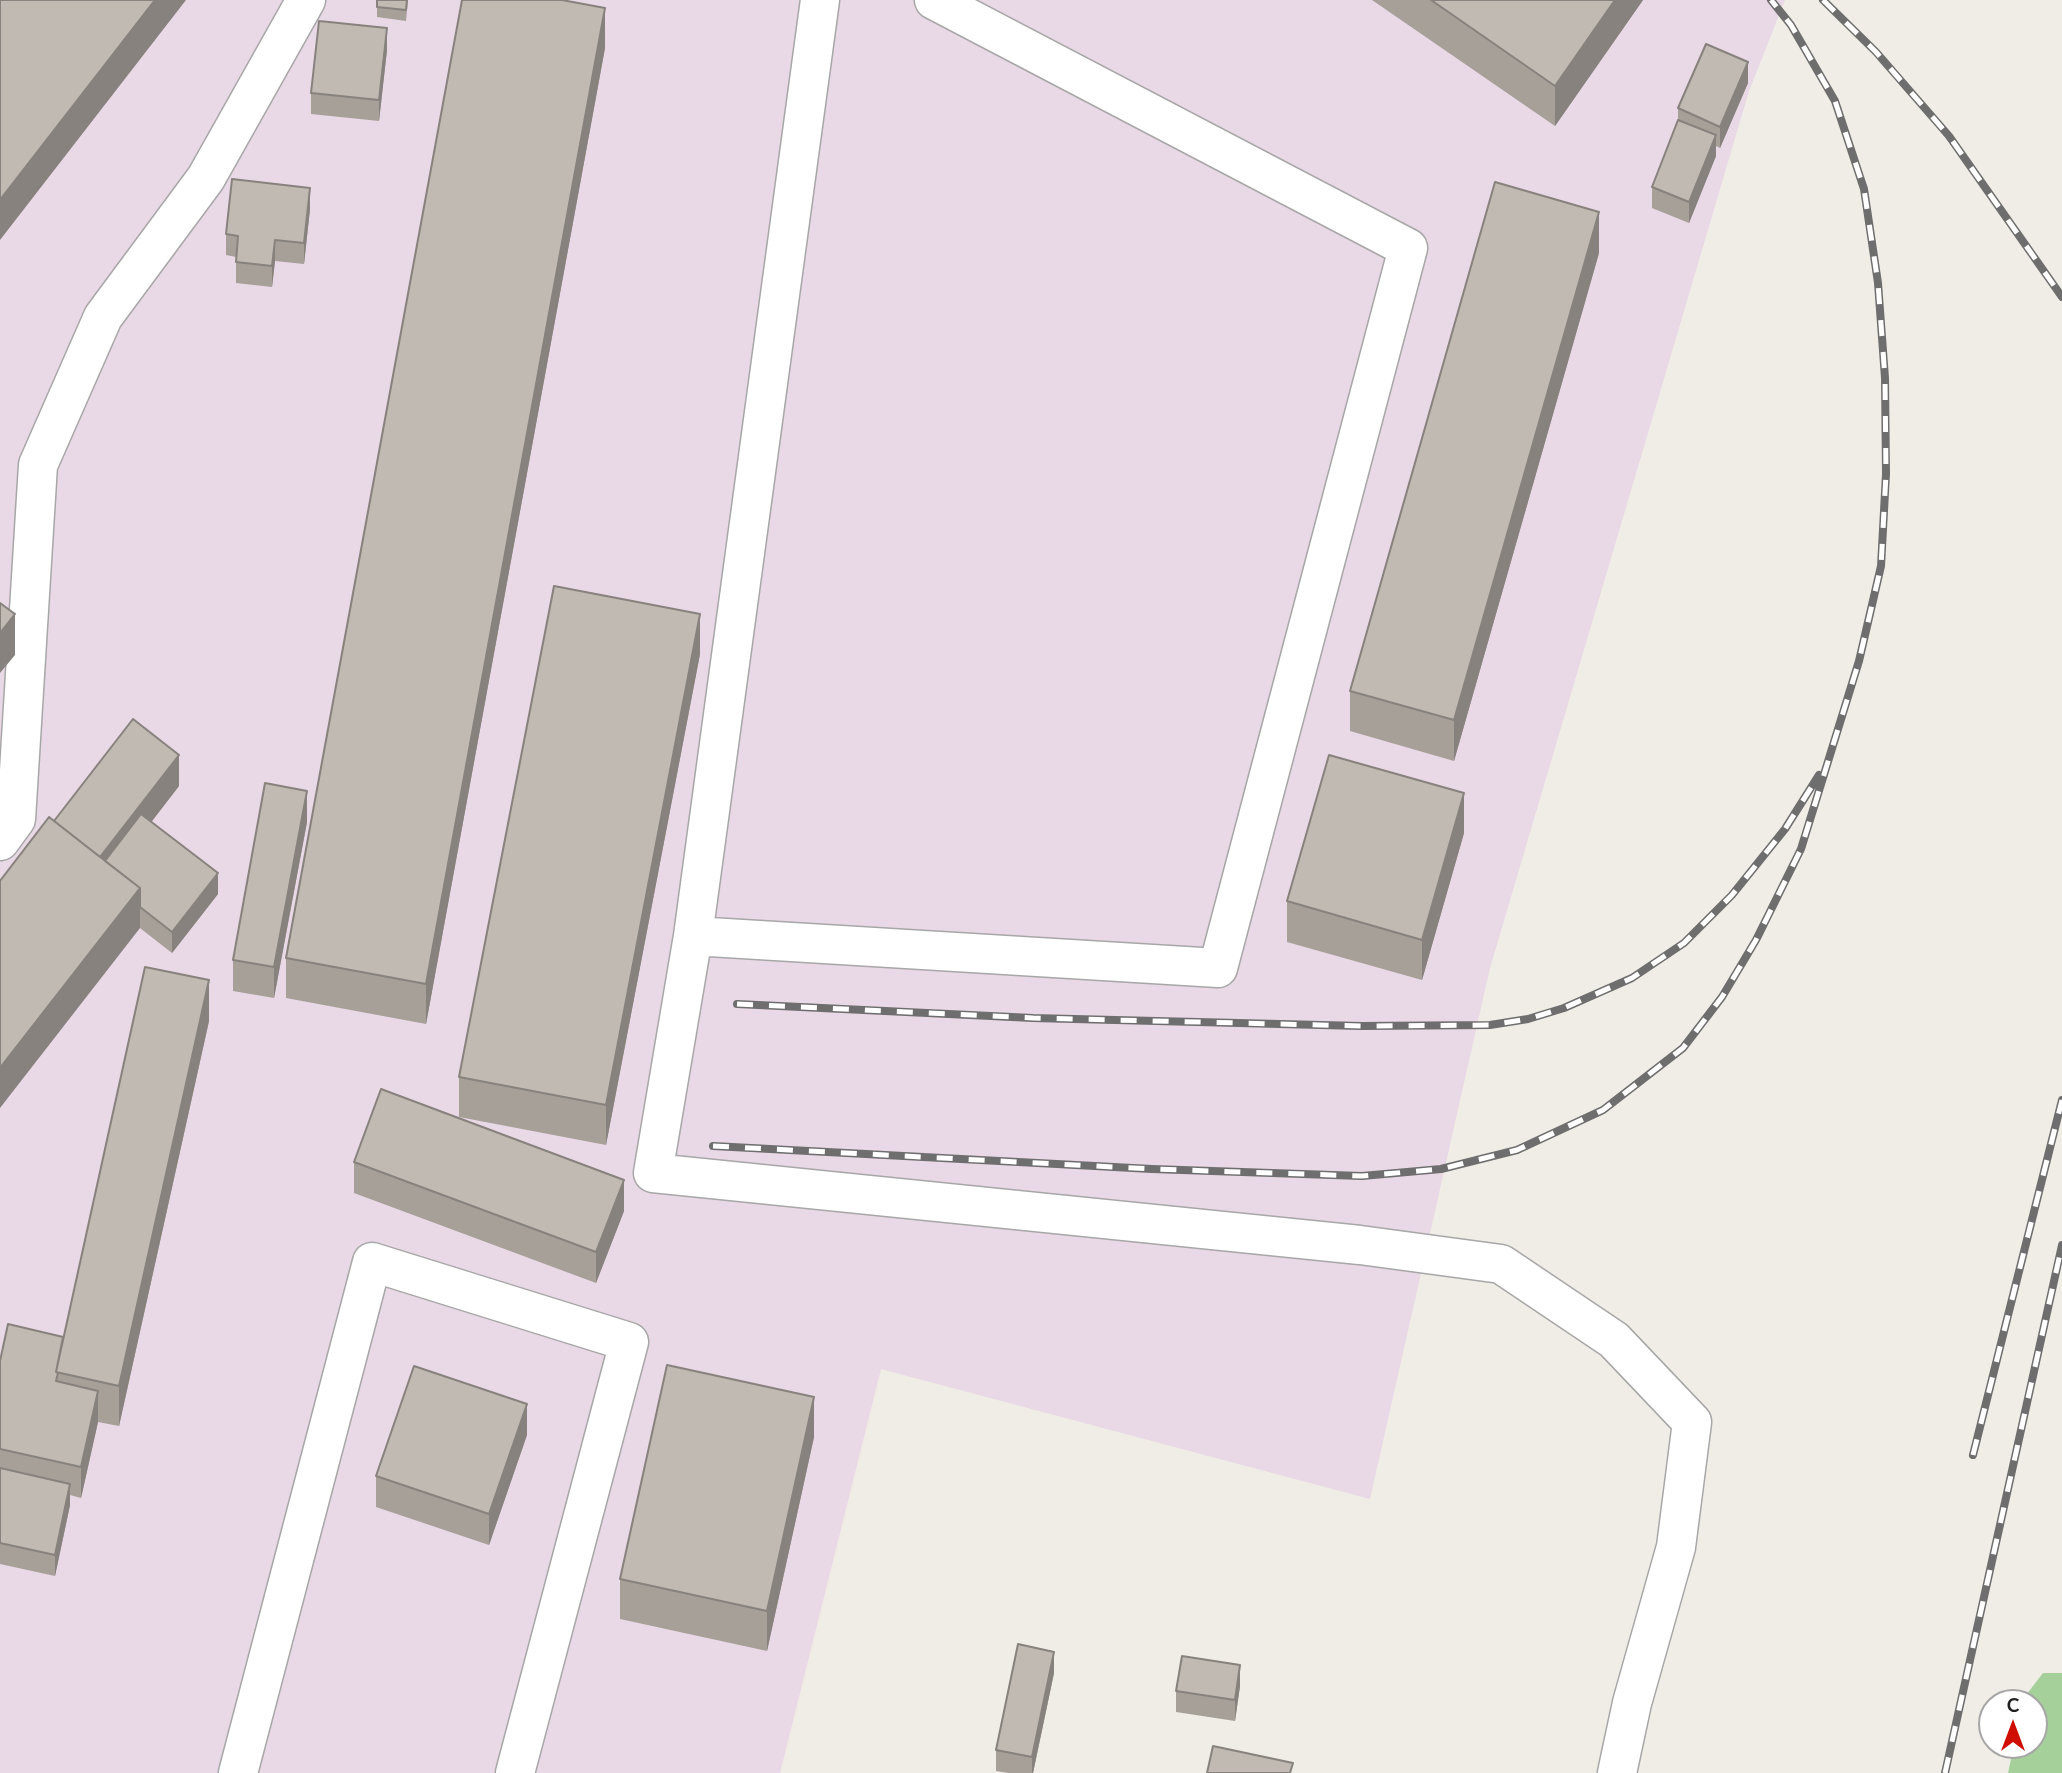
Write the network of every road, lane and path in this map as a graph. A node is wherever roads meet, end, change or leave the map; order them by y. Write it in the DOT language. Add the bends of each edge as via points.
graph roads {
  1 [pos="306,0"];
  2 [pos="820,0"];
  3 [pos="934,0"];
  4 [pos="0,841"];
  5 [pos="693,936"];
  6 [pos="238,1773"];
  7 [pos="515,1773"];
  8 [pos="1617,1773"];
  1 -- 4 [label="lane" via="206,178 103,317 38,465 16,819"];
  2 -- 5 [label="lane"];
  3 -- 5 [label="lane" via="1408,248 1218,968"];
  5 -- 8 [label="lane" via="653,1173 1360,1245 1501,1264 1614,1340 1692,1422 1676,1547"];
  6 -- 7 [label="lane" via="372,1262 629,1342"];
}
